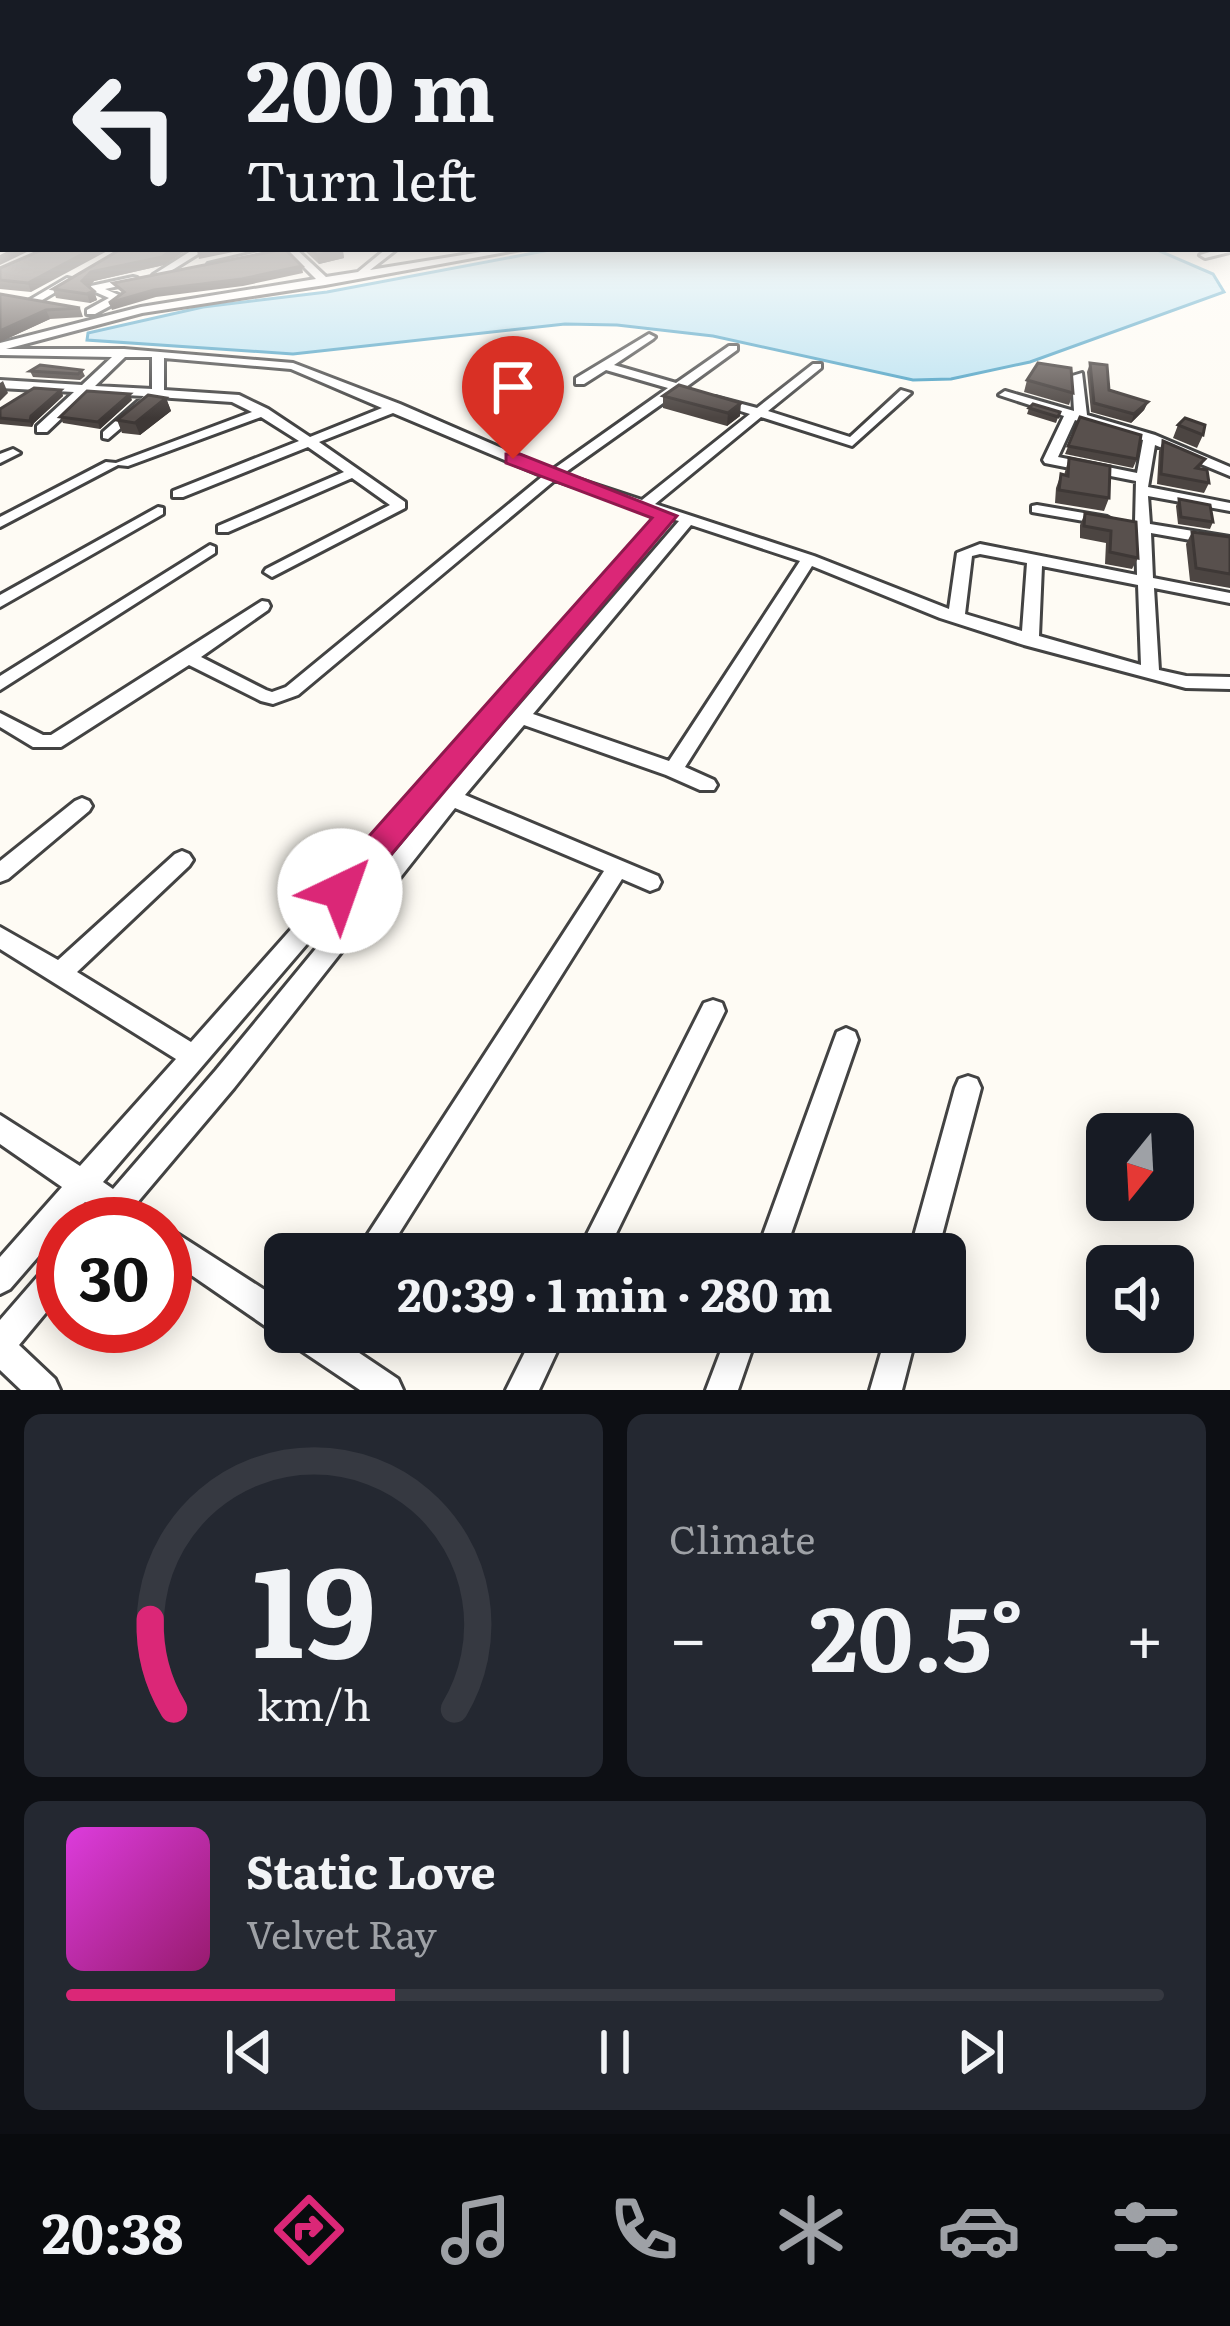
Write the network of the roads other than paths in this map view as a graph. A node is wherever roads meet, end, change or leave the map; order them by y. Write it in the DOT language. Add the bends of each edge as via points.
graph roads {
  1 [pos="55,289"];
  2 [pos="97,289"];
  3 [pos="186,289"];
  4 [pos="255,289"];
  5 [pos="17,298"];
  6 [pos="117,298"];
  7 [pos="33,301"];
  8 [pos="194,301"];
  9 [pos="135,303"];
  10 [pos="53,304"];
  11 [pos="72,308"];
  12 [pos="92,311"];
  13 [pos="118,316"];
  14 [pos="52,332"];
  15 [pos="649,337"];
  16 [pos="733,348"];
  17 [pos="0,350"];
  18 [pos="22,352"];
  19 [pos="124,352"];
  20 [pos="158,354"];
  21 [pos="606,365"];
  22 [pos="817,366"];
  23 [pos="1078,376"];
  24 [pos="580,382"];
  25 [pos="0,384"];
  26 [pos="31,387"];
  27 [pos="676,387"];
  28 [pos="87,389"];
  29 [pos="158,390"];
  30 [pos="905,393"];
  31 [pos="1005,395"];
  32 [pos="15,399"];
  33 [pos="397,407"];
  34 [pos="264,412"];
  35 [pos="760,412"];
  36 [pos="1076,416"];
  37 [pos="42,429"];
  38 [pos="108,435"];
  39 [pos="1150,438"];
  40 [pos="309,441"];
  41 [pos="1229,471"];
  42 [pos="355,472"];
  43 [pos="553,476"];
  44 [pos="1141,484"];
  45 [pos="178,494"];
  46 [pos="1222,506"];
  47 [pos="641,508"];
  48 [pos="1037,509"];
  49 [pos="158,511"];
  50 [pos="676,519"];
  51 [pos="0,523"];
  52 [pos="1142,527"];
  53 [pos="223,529"];
  54 [pos="1230,542"];
  55 [pos="210,550"];
  56 [pos="1035,558"];
  57 [pos="809,560"];
  58 [pos="272,572"];
  59 [pos="1143,579"];
  60 [pos="1230,598"];
  61 [pos="0,602"];
  62 [pos="262,606"];
  63 [pos="956,617"];
  64 [pos="1030,641"];
  65 [pos="188,658"];
  66 [pos="1150,674"];
  67 [pos="1230,683"];
  68 [pos="0,684"];
  69 [pos="521,717"];
  70 [pos="0,719"];
  71 [pos="673,770"];
  72 [pos="707,785"];
  73 [pos="451,798"];
  74 [pos="82,806"];
  75 [pos="182,860"];
  76 [pos="618,868"];
  77 [pos="0,873"];
  78 [pos="650,882"];
  79 [pos="0,937"];
  80 [pos="61,972"];
  81 [pos="713,1011"];
  82 [pos="846,1040"];
  83 [pos="194,1057"];
  84 [pos="968,1088"];
  85 [pos="0,1128"];
  86 [pos="82,1183"];
  87 [pos="93,1197"];
  88 [pos="123,1197"];
  89 [pos="383,1233"];
  90 [pos="602,1233"];
  91 [pos="777,1233"];
  92 [pos="929,1233"];
  93 [pos="192,1258"];
  94 [pos="0,1280"];
  95 [pos="36,1302"];
  96 [pos="264,1307"];
  97 [pos="0,1346"];
  98 [pos="337,1353"];
  99 [pos="540,1353"];
  100 [pos="735,1353"];
  101 [pos="896,1353"];
  102 [pos="44,1390"];
  103 [pos="387,1390"];
  104 [pos="522,1390"];
  105 [pos="722,1390"];
  106 [pos="886,1390"];
  1 -- 7 [label="street"];
  2 -- 6 [label="street"];
  3 -- 8 [label="street"];
  4 -- 8 [label="street"];
  5 -- 7 [label="street"];
  6 -- 9 [label="street"];
  6 -- 12 [label="street"];
  7 -- 10 [label="street"];
  8 -- 13 [label="street"];
  11 -- 12 [label="street"];
  12 -- 13 [label="street"];
  13 -- 14 [label="street"];
  14 -- 17 [label="street"];
  14 -- 18 [label="street"];
  15 -- 21 [label="street"];
  16 -- 27 [label="street"];
  17 -- 18 [label="street"];
  18 -- 19 [label="street"];
  19 -- 20 [label="street"];
  19 -- 28 [label="street"];
  20 -- 29 [label="street"];
  20 -- 33 [label="street" via="293,366"];
  21 -- 24 [label="street"];
  21 -- 27 [label="street"];
  22 -- 35 [label="street"];
  23 -- 36 [label="street"];
  25 -- 26 [label="street"];
  26 -- 28 [label="street"];
  26 -- 32 [label="street"];
  27 -- 35 [label="street"];
  27 -- 43 [label="street"];
  28 -- 29 [label="street"];
  28 -- 37 [label="street"];
  29 -- 34 [label="street" via="235,398"];
  29 -- 38 [label="street"];
  30 -- 35 [label="street" via="851,442"];
  31 -- 36 [label="street"];
  33 -- 40 [label="street"];
  33 -- 43 [label="street"];
  34 -- 40 [label="street"];
  34 -- 51 [label="street" via="117,464"];
  35 -- 47 [label="street"];
  36 -- 39 [label="street"];
  36 -- 44 [label="street" via="1050,460"];
  39 -- 41 [label="street"];
  39 -- 44 [label="street"];
  40 -- 42 [label="street"];
  40 -- 45 [label="street"];
  41 -- 46 [label="street" via="1215,485"];
  42 -- 53 [label="street"];
  42 -- 58 [label="street" via="399,508"];
  43 -- 47 [label="street"];
  43 -- 65 [label="street" via="292,691 261,695"];
  44 -- 46 [label="street"];
  44 -- 52 [label="street"];
  47 -- 50 [label="street"];
  48 -- 52 [label="street"];
  49 -- 61 [label="street"];
  50 -- 57 [label="street"];
  50 -- 69 [label="street"];
  50 -- 83 [label="street"];
  52 -- 54 [label="street"];
  52 -- 59 [label="street"];
  55 -- 68 [label="street"];
  56 -- 59 [label="street"];
  56 -- 63 [label="street" via="980,548 965,553"];
  56 -- 64 [label="street"];
  57 -- 63 [label="street"];
  57 -- 71 [label="street"];
  59 -- 60 [label="street"];
  59 -- 66 [label="street"];
  62 -- 65 [label="street"];
  63 -- 64 [label="street"];
  64 -- 66 [label="street"];
  65 -- 70 [label="street" via="54,742"];
  66 -- 67 [label="street"];
  69 -- 71 [label="street"];
  69 -- 73 [label="street"];
  71 -- 72 [label="street"];
  73 -- 76 [label="street"];
  73 -- 88 [label="street"];
  74 -- 77 [label="street"];
  75 -- 80 [label="street"];
  76 -- 78 [label="street"];
  76 -- 89 [label="street"];
  79 -- 80 [label="street"];
  80 -- 83 [label="street"];
  81 -- 90 [label="street"];
  82 -- 91 [label="street"];
  83 -- 86 [label="street"];
  84 -- 92 [label="street"];
  85 -- 86 [label="street"];
  86 -- 87 [label="street"];
  86 -- 94 [label="street"];
  93 -- 96 [label="street"];
  95 -- 97 [label="street"];
  97 -- 102 [label="street"];
  98 -- 103 [label="street"];
  99 -- 104 [label="street"];
  100 -- 105 [label="street"];
  101 -- 106 [label="street"];
}
